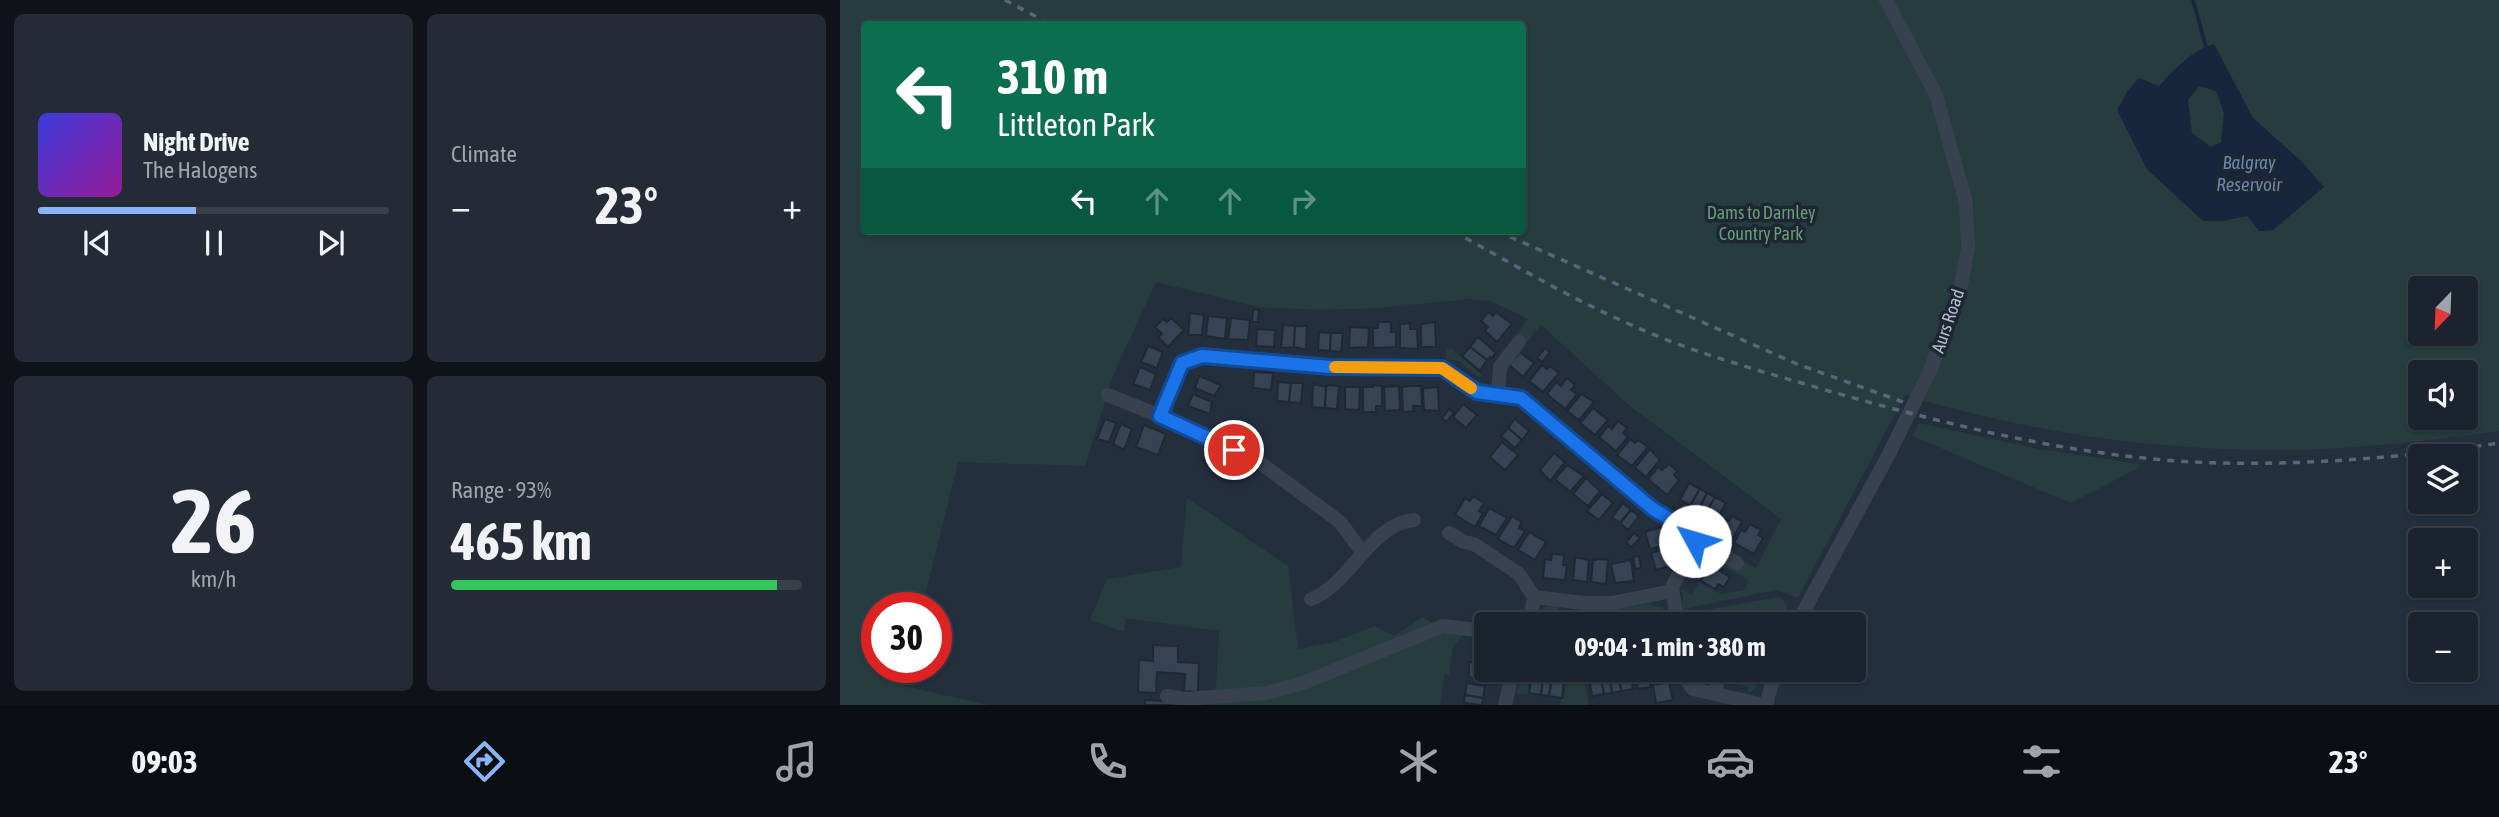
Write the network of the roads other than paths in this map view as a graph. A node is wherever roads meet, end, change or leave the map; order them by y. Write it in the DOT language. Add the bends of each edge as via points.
graph roads {
  1 [pos="1886,0"];
  2 [pos="1519,342"];
  3 [pos="1498,394"];
  4 [pos="1108,395"];
  5 [pos="1160,416"];
  6 [pos="1414,520"];
  7 [pos="1449,533"];
  8 [pos="1695,541"];
  9 [pos="1363,553"];
  10 [pos="1737,563"];
  11 [pos="1672,591"];
  12 [pos="1534,597"];
  13 [pos="1311,599"];
  14 [pos="1531,612"];
  15 [pos="1676,612"];
  16 [pos="1803,612"];
  17 [pos="1474,630"];
  18 [pos="1510,682"];
  19 [pos="1688,682"];
  20 [pos="1772,682"];
  21 [pos="1167,696"];
  22 [pos="1718,698"];
  23 [pos="1505,705"];
  24 [pos="1765,705"];
  1 -- 16 [label="street, Aurs Road" via="1936,95 1966,203 1968,248 1959,296 1929,373"];
  2 -- 3 [label="street" via="1500,367"];
  3 -- 5 [label="street" via="1477,392 1442,368 1330,367 1202,356 1182,363"];
  3 -- 8 [label="street" via="1521,398 1653,509 1687,529"];
  4 -- 5 [label="street"];
  5 -- 9 [label="street" via="1259,462 1340,522"];
  6 -- 9 [label="street" via="1399,521"];
  7 -- 12 [label="street" via="1520,574"];
  8 -- 10 [label="street"];
  8 -- 11 [label="street"];
  9 -- 13 [label="street" via="1322,595"];
  11 -- 12 [label="street" via="1612,603"];
  11 -- 15 [label="street"];
  12 -- 14 [label="street"];
  17 -- 21 [label="street" via="1443,626 1267,693 1185,699"];
  18 -- 23 [label="street"];
  19 -- 22 [label="street" via="1693,689"];
  20 -- 24 [label="street"];
  22 -- 24 [label="street"];
}
